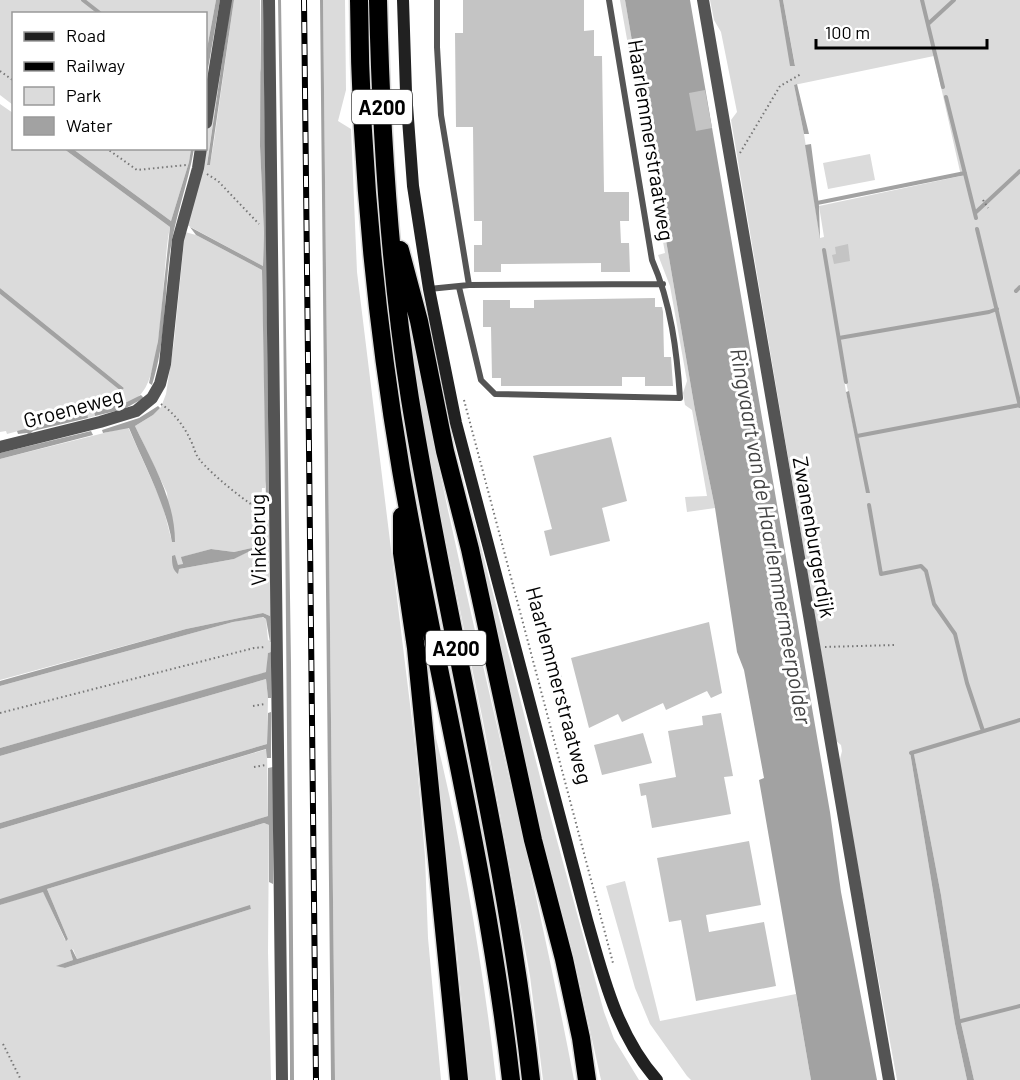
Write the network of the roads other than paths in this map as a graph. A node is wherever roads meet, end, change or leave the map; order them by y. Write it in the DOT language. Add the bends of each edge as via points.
graph roads {
  1 [pos="226,0"];
  2 [pos="269,0"];
  3 [pos="359,0"];
  4 [pos="378,0"];
  5 [pos="403,0"];
  6 [pos="437,0"];
  7 [pos="609,0"];
  8 [pos="703,0"];
  9 [pos="207,117"];
  10 [pos="201,150"];
  11 [pos="388,214"];
  12 [pos="663,284"];
  13 [pos="469,285"];
  14 [pos="459,287"];
  15 [pos="429,289"];
  16 [pos="0,447"];
  17 [pos="401,470"];
  18 [pos="282,1080"];
  19 [pos="459,1080"];
  20 [pos="511,1080"];
  21 [pos="531,1080"];
  22 [pos="586,1080"];
  23 [pos="657,1080"];
  24 [pos="889,1080"];
  1 -- 9 [label="street"];
  2 -- 18 [label="street, Vinkebrug"];
  3 -- 17 [label="highway, A200" via="372,247"];
  4 -- 11 [label="highway, A200"];
  5 -- 15 [label="main road, Haarlemmerstraatweg" via="413,186"];
  6 -- 13 [label="lane" via="441,115"];
  7 -- 12 [label="lane, Haarlemmerstraatweg" via="652,260"];
  8 -- 24 [label="street, Zwanenburgerdijk"];
  10 -- 16 [label="street, Groeneweg" via="178,240 165,364 152,398 136,411"];
  11 -- 21 [label="highway, A200" via="410,396 511,933"];
  11 -- 22 [label="highway, A200" via="419,321 533,840 564,959"];
  12 -- 13 [label="lane"];
  12 -- 14 [label="lane, Haarlemmerstraatweg" via="678,364 680,398 495,394 481,380"];
  13 -- 14 [label="lane"];
  14 -- 15 [label="lane"];
  15 -- 23 [label="main road, Haarlemmerstraatweg" via="456,423 587,920 626,1036"];
  17 -- 19 [label="highway, A200" via="402,553 416,648"];
  17 -- 20 [label="highway, A200" via="492,938"];
}
